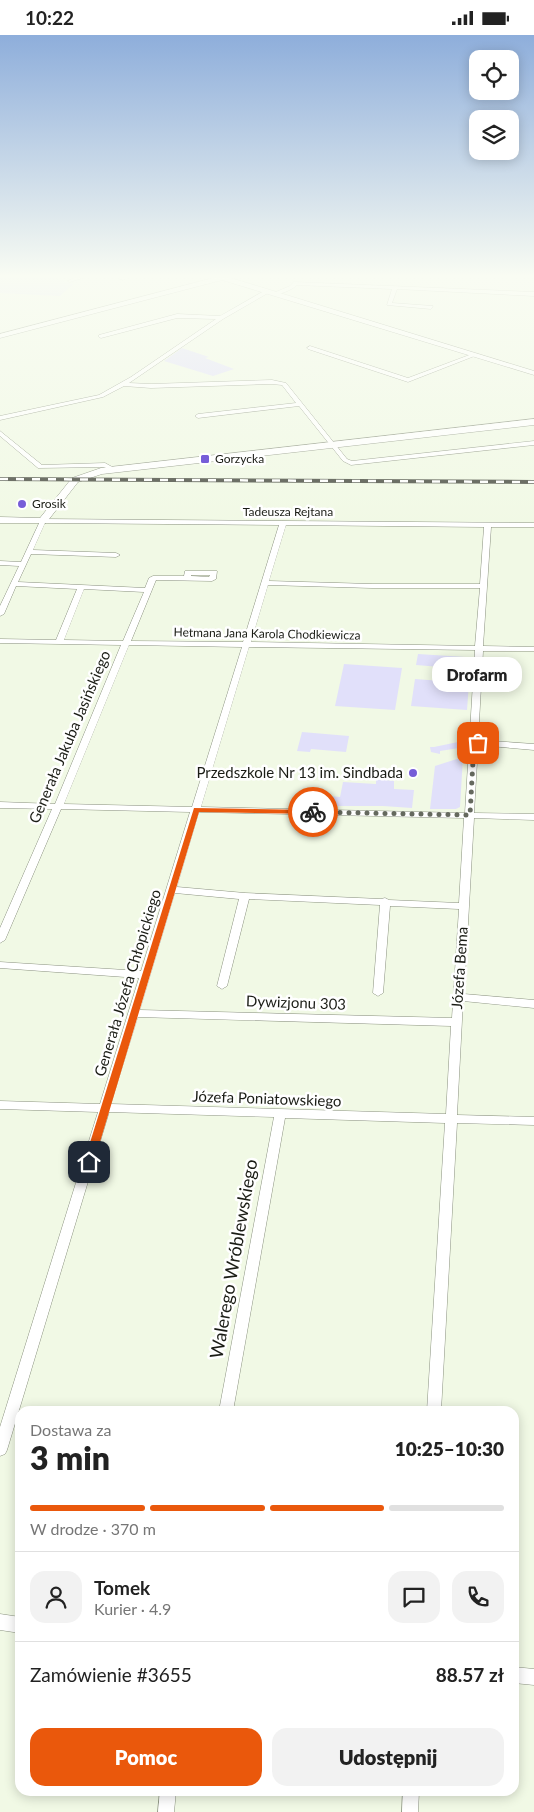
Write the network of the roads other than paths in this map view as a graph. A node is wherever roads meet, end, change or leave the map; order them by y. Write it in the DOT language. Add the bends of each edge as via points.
graph roads {
  1 [pos="158,361"];
  2 [pos="350,361"];
  3 [pos="458,361"];
  4 [pos="494,361"];
  5 [pos="534,373"];
  6 [pos="124,384"];
  7 [pos="301,404"];
  8 [pos="198,416"];
  9 [pos="0,418"];
  10 [pos="534,422"];
  11 [pos="0,433"];
  12 [pos="534,443"];
  13 [pos="332,444"];
  14 [pos="113,469"];
  15 [pos="0,520"];
  16 [pos="43,521"];
  17 [pos="283,524"];
  18 [pos="488,525"];
  19 [pos="534,525"];
  20 [pos="28,552"];
  21 [pos="116,555"];
  22 [pos="0,563"];
  23 [pos="23,564"];
  24 [pos="187,578"];
  25 [pos="264,583"];
  26 [pos="14,584"];
  27 [pos="483,586"];
  28 [pos="81,587"];
  29 [pos="147,590"];
  30 [pos="3,599"];
  31 [pos="0,614"];
  32 [pos="0,641"];
  33 [pos="59,642"];
  34 [pos="126,643"];
  35 [pos="246,645"];
  36 [pos="479,648"];
  37 [pos="534,649"];
  38 [pos="474,743"];
  39 [pos="534,747"];
  40 [pos="0,805"];
  41 [pos="58,807"];
  42 [pos="196,809"];
  43 [pos="470,815"];
  44 [pos="534,817"];
  45 [pos="172,890"];
  46 [pos="245,896"];
  47 [pos="385,901"];
  48 [pos="464,906"];
  49 [pos="0,940"];
  50 [pos="0,965"];
  51 [pos="146,975"];
  52 [pos="222,986"];
  53 [pos="378,993"];
  54 [pos="458,997"];
  55 [pos="534,1003"];
  56 [pos="135,1013"];
  57 [pos="456,1022"];
  58 [pos="0,1105"];
  59 [pos="106,1108"];
  60 [pos="280,1115"];
  61 [pos="452,1119"];
  62 [pos="534,1121"];
  63 [pos="227,1406"];
  64 [pos="434,1406"];
  65 [pos="2,1434"];
  66 [pos="0,1450"];
  67 [pos="0,1623"];
  68 [pos="15,1624"];
  69 [pos="519,1676"];
  70 [pos="534,1677"];
  71 [pos="168,1796"];
  72 [pos="411,1796"];
  73 [pos="166,1812"];
  74 [pos="410,1812"];
  1 -- 6 [label="street"];
  2 -- 3 [label="street" via="408,380"];
  4 -- 5 [label="street"];
  6 -- 7 [label="street" via="279,383 284,384"];
  6 -- 9 [label="street" via="91,399"];
  7 -- 8 [label="street"];
  7 -- 13 [label="street"];
  10 -- 13 [label="street"];
  11 -- 14 [label="street" via="40,467 105,465"];
  12 -- 13 [label="street" via="357,463 347,462"];
  13 -- 14 [label="street"];
  14 -- 16 [label="street" via="74,480"];
  15 -- 16 [label="street"];
  16 -- 17 [label="street, Tadeusza Rejtana"];
  16 -- 20 [label="street"];
  17 -- 18 [label="street, Tadeusza Rejtana"];
  17 -- 25 [label="street, Generała Józefa Chłopickiego"];
  18 -- 19 [label="street, Tadeusza Rejtana"];
  18 -- 27 [label="street, Józefa Bema"];
  20 -- 21 [label="street"];
  20 -- 23 [label="street"];
  22 -- 23 [label="street"];
  23 -- 26 [label="street"];
  24 -- 29 [label="street" via="153,578"];
  25 -- 27 [label="street"];
  25 -- 35 [label="street, Generała Józefa Chłopickiego"];
  26 -- 28 [label="street"];
  26 -- 30 [label="street"];
  27 -- 36 [label="street, Józefa Bema"];
  28 -- 29 [label="street"];
  28 -- 33 [label="street"];
  29 -- 34 [label="street, Generała Jakuba Jasińskiego"];
  30 -- 31 [label="street"];
  32 -- 33 [label="street, Hetmana Jana Karola Chodkiewicza"];
  33 -- 34 [label="street, Hetmana Jana Karola Chodkiewicza"];
  34 -- 35 [label="street, Hetmana Jana Karola Chodkiewicza"];
  34 -- 41 [label="street, Generała Jakuba Jasińskiego"];
  35 -- 36 [label="street, Hetmana Jana Karola Chodkiewicza"];
  35 -- 42 [label="street, Generała Józefa Chłopickiego"];
  36 -- 37 [label="street, Hetmana Jana Karola Chodkiewicza"];
  36 -- 38 [label="street, Józefa Bema"];
  38 -- 39 [label="street"];
  38 -- 43 [label="street, Józefa Bema"];
  40 -- 41 [label="street"];
  41 -- 42 [label="street"];
  41 -- 49 [label="street, Generała Jakuba Jasińskiego"];
  42 -- 43 [label="street"];
  42 -- 45 [label="street, Generała Józefa Chłopickiego"];
  43 -- 44 [label="street"];
  43 -- 48 [label="street, Józefa Bema"];
  45 -- 46 [label="street"];
  45 -- 51 [label="street, Generała Józefa Chłopickiego"];
  46 -- 47 [label="street"];
  46 -- 52 [label="street"];
  47 -- 48 [label="street"];
  47 -- 53 [label="street"];
  48 -- 54 [label="street, Józefa Bema"];
  50 -- 51 [label="street"];
  51 -- 56 [label="street, Generała Józefa Chłopickiego"];
  54 -- 55 [label="street"];
  54 -- 57 [label="street, Józefa Bema"];
  56 -- 57 [label="street, Dywizjonu 303"];
  56 -- 59 [label="street, Generała Józefa Chłopickiego"];
  57 -- 61 [label="street, Józefa Bema"];
  58 -- 59 [label="street, Józefa Poniatowskiego"];
  59 -- 60 [label="street, Józefa Poniatowskiego"];
  59 -- 65 [label="street, Generała Józefa Chłopickiego"];
  60 -- 61 [label="street, Józefa Poniatowskiego"];
  60 -- 63 [label="street, Walerego Wróblewskiego"];
  61 -- 62 [label="street, Józefa Poniatowskiego"];
  61 -- 64 [label="street, Józefa Bema"];
  65 -- 66 [label="street, Generała Józefa Chłopickiego"];
  67 -- 68 [label="street"];
  69 -- 70 [label="street"];
  71 -- 73 [label="street"];
  72 -- 74 [label="street"];
}
